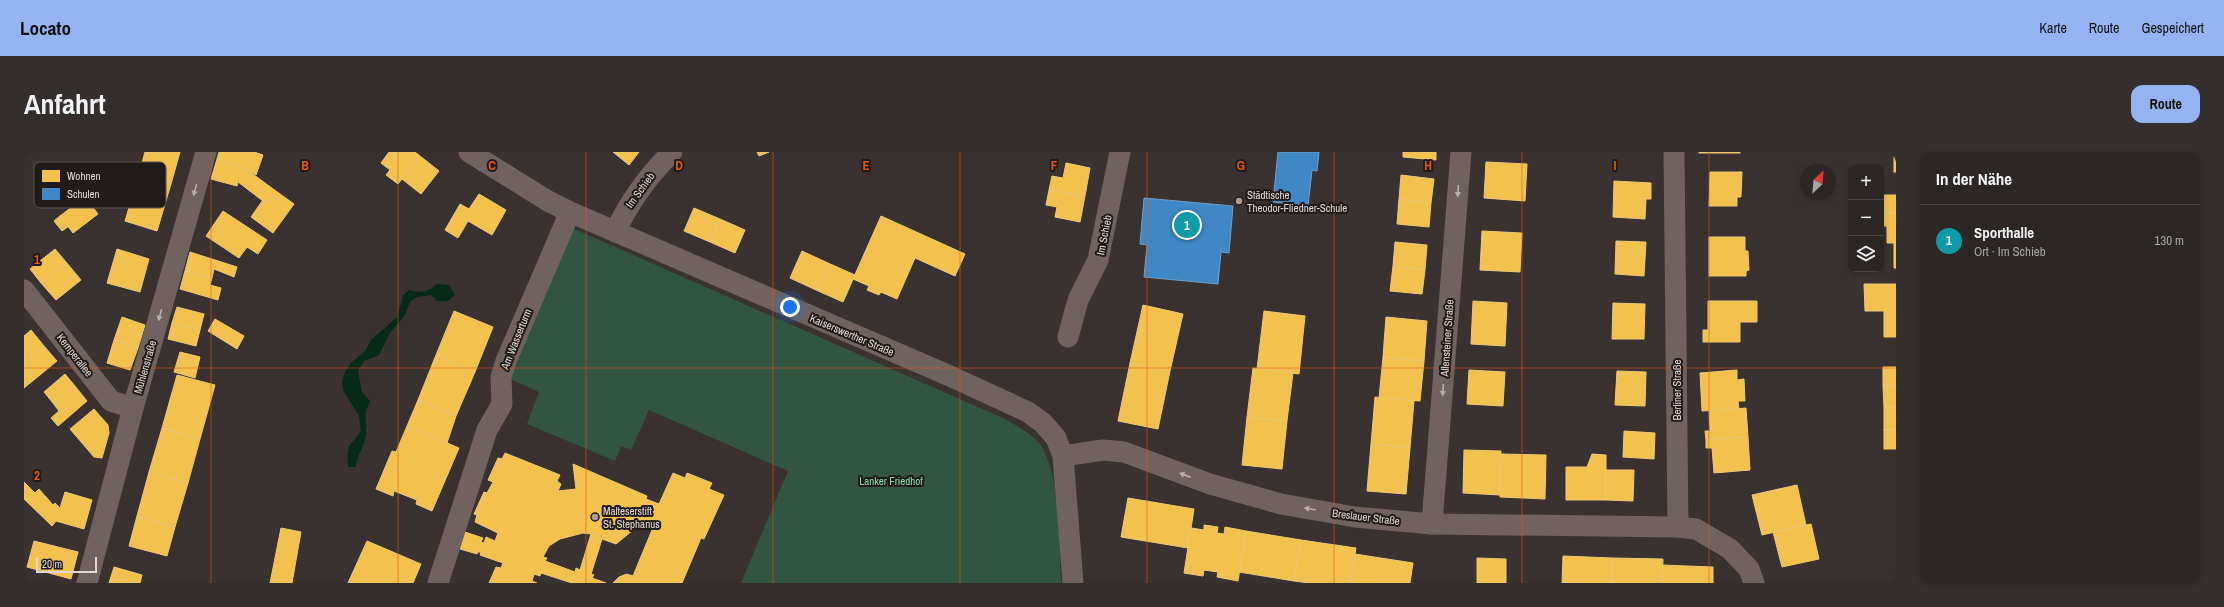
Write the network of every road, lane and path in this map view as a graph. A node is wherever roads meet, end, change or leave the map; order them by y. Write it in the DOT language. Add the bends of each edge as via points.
graph roads {
  1 [pos="206,152"];
  2 [pos="469,152"];
  3 [pos="672,152"];
  4 [pos="1120,152"];
  5 [pos="1461,152"];
  6 [pos="1674,152"];
  7 [pos="570,212"];
  8 [pos="615,232"];
  9 [pos="24,290"];
  10 [pos="1068,337"];
  11 [pos="133,408"];
  12 [pos="1063,456"];
  13 [pos="1432,524"];
  14 [pos="1678,527"];
  15 [pos="87,583"];
  16 [pos="438,583"];
  17 [pos="1073,583"];
  18 [pos="1754,583"];
  1 -- 11 [label="street, Mühlenstraße, one-way"];
  2 -- 7 [label="street, Kaiserswerther Straße"];
  3 -- 8 [label="street, Im Schieb" via="652,172 625,211"];
  4 -- 10 [label="street, Im Schieb" via="1098,260 1078,300"];
  5 -- 13 [label="street, Allensteiner Straße, one-way"];
  6 -- 14 [label="street, Berliner Straße"];
  7 -- 8 [label="street, Kaiserswerther Straße"];
  7 -- 16 [label="street, Am Wasserturm" via="500,377 502,404 487,430"];
  8 -- 12 [label="street, Kaiserswerther Straße" via="1028,412 1044,424 1056,438"];
  9 -- 11 [label="street, Kemperallee" via="111,401"];
  11 -- 15 [label="street, Mühlenstraße"];
  13 -- 12 [label="street, Breslauer Straße, one-way" via="1355,517 1281,504 1210,484 1124,452 1103,450"];
  12 -- 17 [label="street, Kaiserswerther Straße"];
  13 -- 14 [label="street, Breslauer Straße"];
  14 -- 18 [label="street" via="1696,529 1730,549 1749,569"];
}
